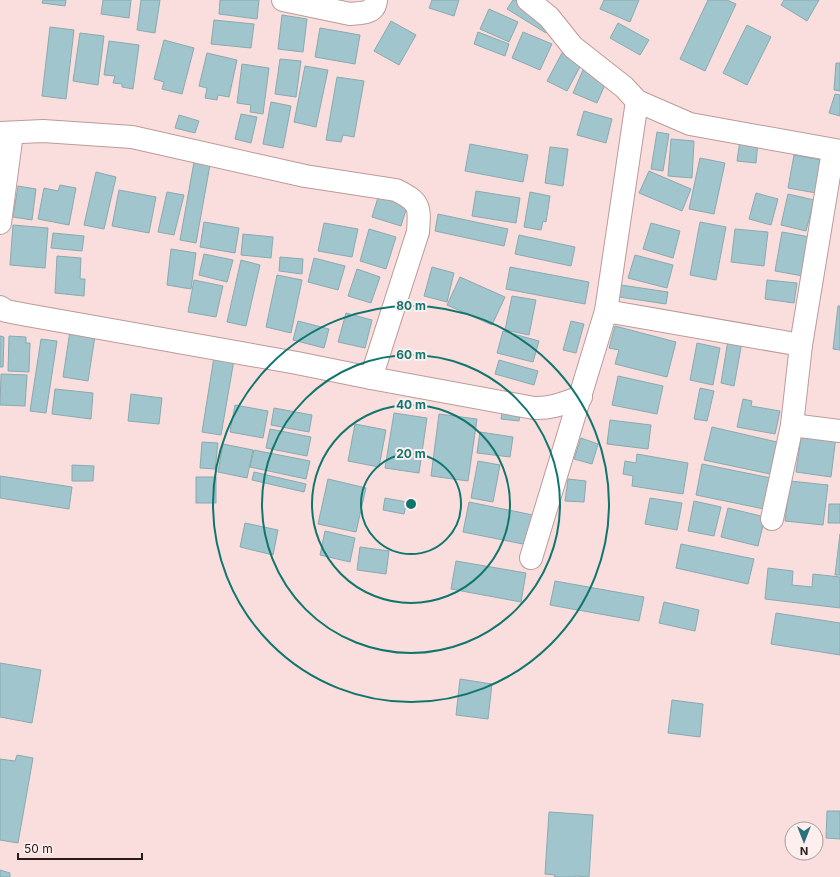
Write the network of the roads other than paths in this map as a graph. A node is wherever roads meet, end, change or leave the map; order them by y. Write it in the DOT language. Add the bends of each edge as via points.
graph roads {
  1 [pos="283,0"];
  2 [pos="376,0"];
  3 [pos="528,0"];
  4 [pos="637,102"];
  5 [pos="6,133"];
  6 [pos="837,151"];
  7 [pos="0,223"];
  8 [pos="0,307"];
  9 [pos="606,311"];
  10 [pos="801,345"];
  11 [pos="370,378"];
  12 [pos="581,397"];
  13 [pos="792,425"];
  14 [pos="840,431"];
  15 [pos="772,519"];
  16 [pos="531,558"];
  1 -- 2 [label="street" via="350,14 369,11 374,7"];
  3 -- 4 [label="street" via="549,17 573,47 624,88"];
  4 -- 6 [label="street" via="690,124"];
  4 -- 9 [label="street"];
  5 -- 7 [label="street"];
  5 -- 11 [label="street" via="43,131 132,137 305,176 396,190 408,196 418,206 418,232"];
  6 -- 10 [label="street"];
  8 -- 11 [label="street" via="6,311"];
  9 -- 10 [label="street"];
  9 -- 12 [label="street"];
  10 -- 13 [label="street"];
  11 -- 12 [label="street" via="544,409"];
  12 -- 16 [label="street"];
  13 -- 14 [label="street"];
  13 -- 15 [label="street"];
}
